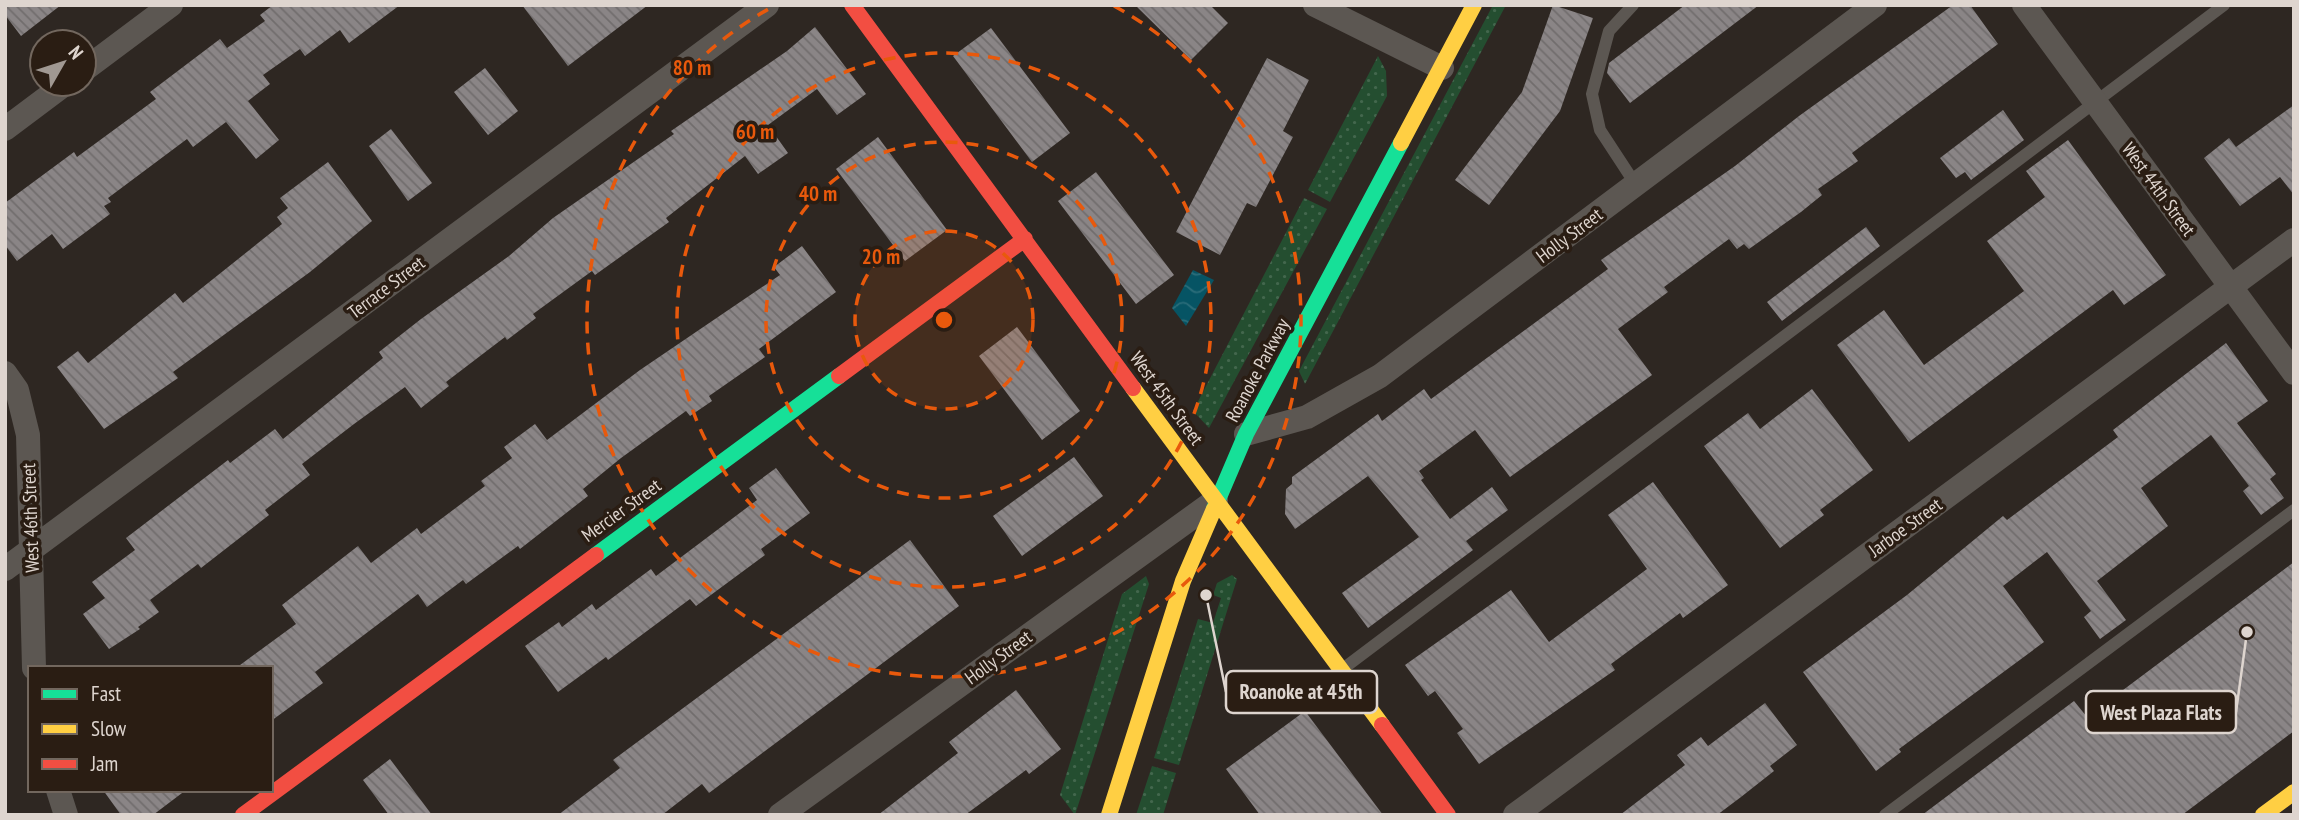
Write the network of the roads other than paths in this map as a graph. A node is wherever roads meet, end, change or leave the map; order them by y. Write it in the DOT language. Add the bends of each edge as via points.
graph roads {
  1 [pos="171,5"];
  2 [pos="767,5"];
  3 [pos="852,5"];
  4 [pos="1315,5"];
  5 [pos="1474,5"];
  6 [pos="1633,5"];
  7 [pos="1875,5"];
  8 [pos="2024,5"];
  9 [pos="2224,5"];
  10 [pos="98,60"];
  11 [pos="1442,68"];
  12 [pos="46,98"];
  13 [pos="2094,102"];
  14 [pos="5,129"];
  15 [pos="1636,185"];
  16 [pos="1025,239"];
  17 [pos="2294,240"];
  18 [pos="2230,287"];
  19 [pos="5,373"];
  20 [pos="2294,373"];
  21 [pos="1246,435"];
  22 [pos="1216,500"];
  23 [pos="2294,510"];
  24 [pos="31,550"];
  25 [pos="5,569"];
  26 [pos="34,666"];
  27 [pos="1341,670"];
  28 [pos="59,792"];
  29 [pos="2294,792"];
  30 [pos="66,815"];
  31 [pos="243,815"];
  32 [pos="780,815"];
  33 [pos="1109,815"];
  34 [pos="1448,815"];
  35 [pos="1515,815"];
  36 [pos="1885,815"];
  37 [pos="2263,815"];
  1 -- 10 [label="street"];
  2 -- 24 [label="street, Terrace Street"];
  3 -- 16 [label="street, West 45th Street"];
  4 -- 11 [label="street"];
  5 -- 11 [label="street, Roanoke Parkway"];
  6 -- 15 [label="lane" via="1609,31 1592,94 1600,130"];
  7 -- 15 [label="street, Holly Street"];
  8 -- 13 [label="street, West 44th Street"];
  9 -- 13 [label="lane"];
  11 -- 21 [label="street, Roanoke Parkway"];
  12 -- 14 [label="street"];
  13 -- 18 [label="street, West 44th Street"];
  13 -- 27 [label="lane"];
  15 -- 21 [label="street, Holly Street" via="1380,376 1307,417"];
  16 -- 22 [label="street, West 45th Street"];
  16 -- 31 [label="street, Mercier Street"];
  17 -- 18 [label="street, Jarboe Street"];
  18 -- 20 [label="street, West 44th Street"];
  18 -- 35 [label="street, Jarboe Street"];
  19 -- 24 [label="street, West 46th Street" via="17,390 28,435"];
  21 -- 22 [label="street, Roanoke Parkway"];
  22 -- 27 [label="street, West 45th Street"];
  22 -- 32 [label="street, Holly Street"];
  22 -- 33 [label="street, Roanoke Parkway" via="1183,581"];
  23 -- 36 [label="lane"];
  24 -- 25 [label="street, Terrace Street"];
  24 -- 26 [label="street, West 46th Street"];
  27 -- 34 [label="street, West 45th Street"];
  28 -- 30 [label="street"];
  29 -- 37 [label="street"];
}
